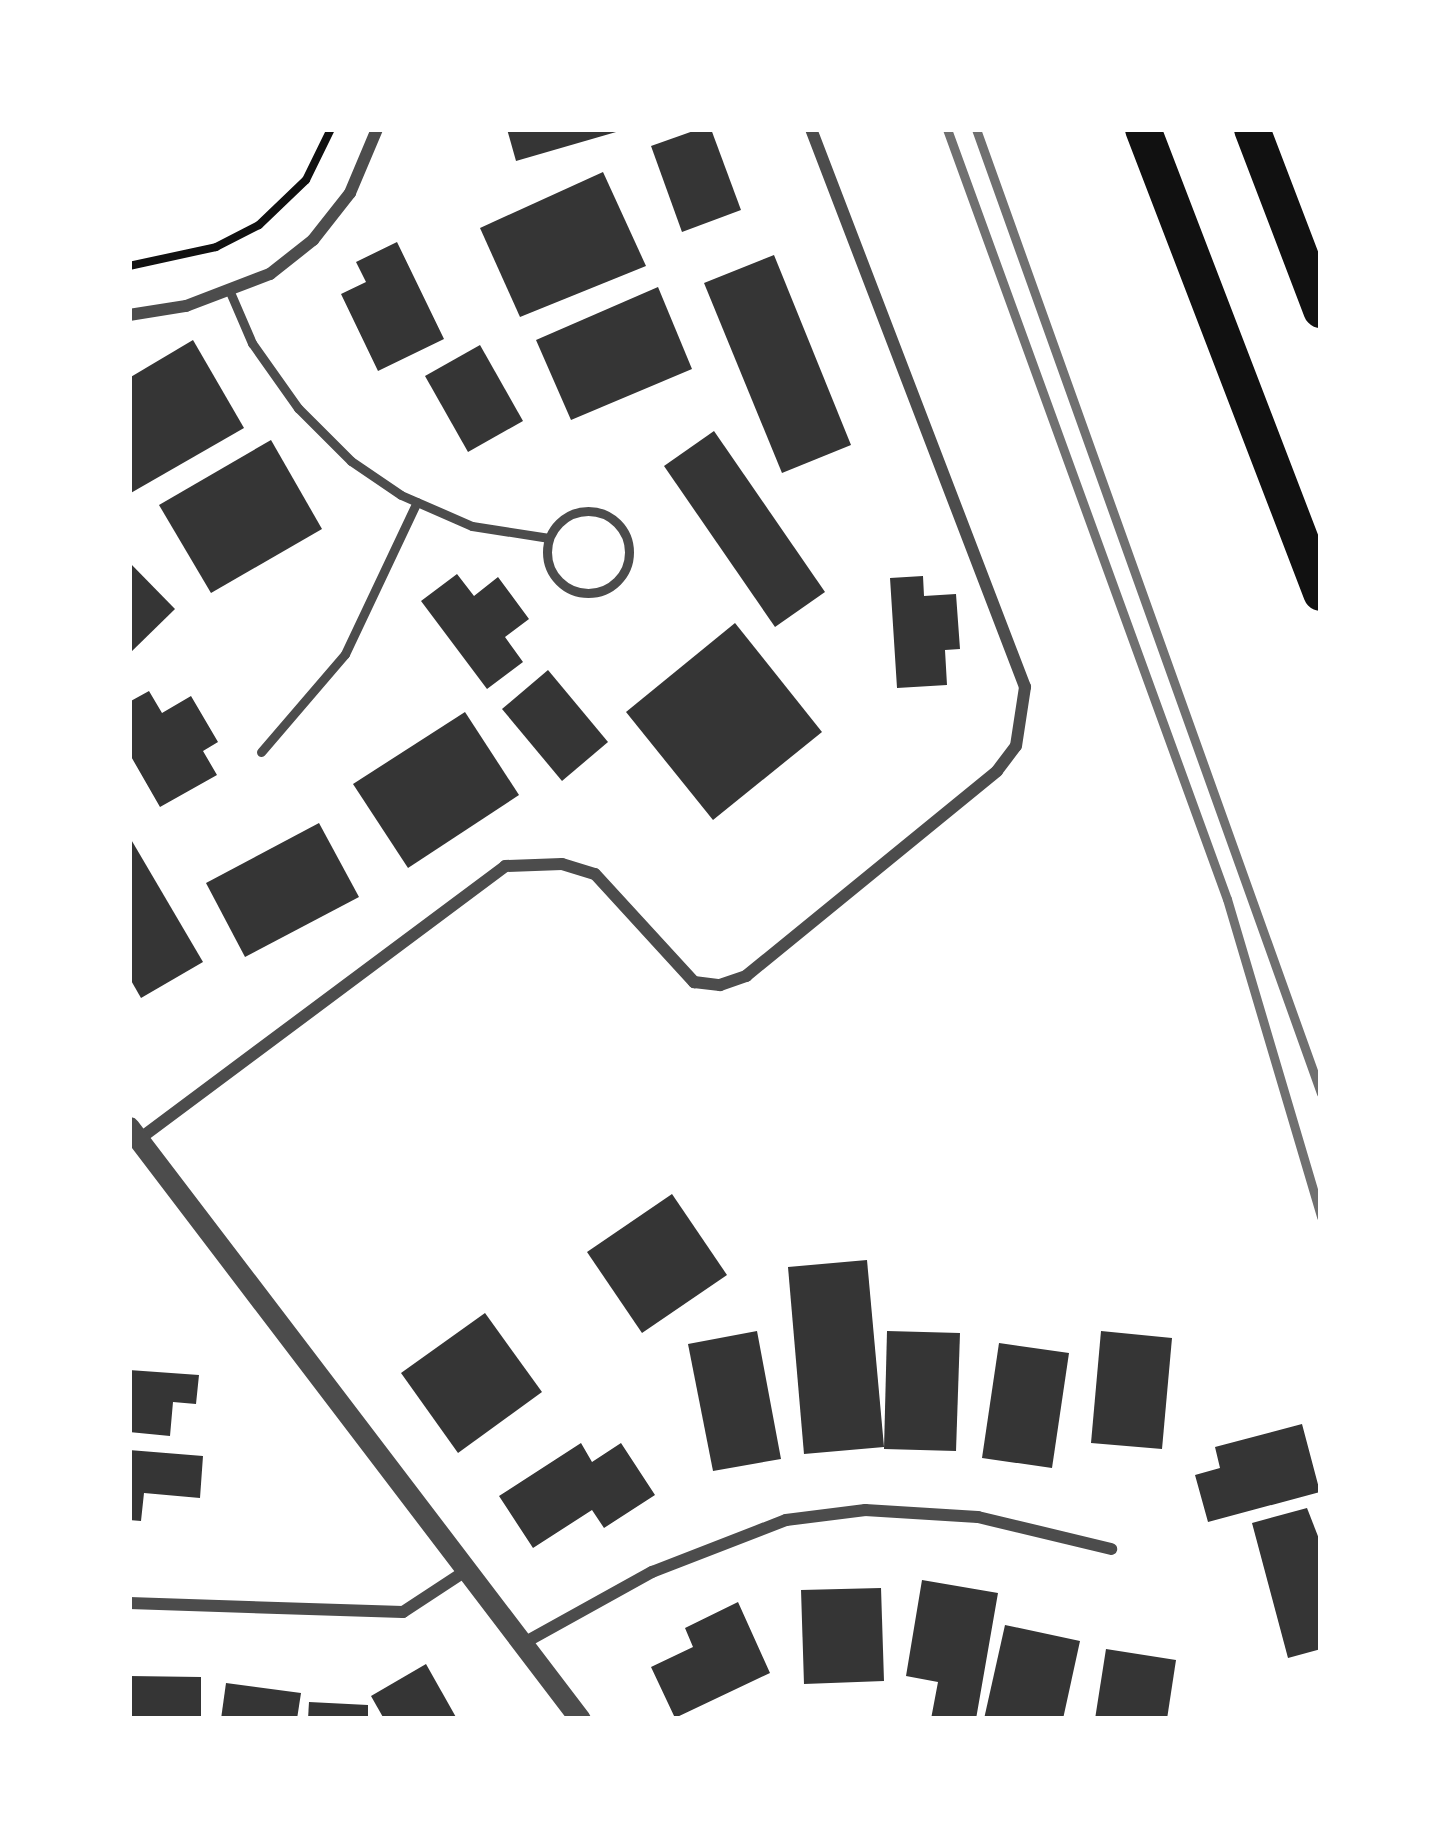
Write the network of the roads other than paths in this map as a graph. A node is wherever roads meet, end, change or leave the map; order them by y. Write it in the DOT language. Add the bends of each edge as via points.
graph roads {
  1 [pos="376,129"];
  2 [pos="811,129"];
  3 [pos="1143,129"];
  4 [pos="1252,129"];
  5 [pos="230,292"];
  6 [pos="1321,310"];
  7 [pos="129,315"];
  8 [pos="417,502"];
  9 [pos="549,538"];
  10 [pos="1321,593"];
  11 [pos="261,752"];
  12 [pos="134,1134"];
  13 [pos="1112,1549"];
  14 [pos="467,1570"];
  15 [pos="129,1603"];
  16 [pos="522,1644"];
  17 [pos="580,1719"];
  1 -- 5 [label="street" via="350,193 313,240"];
  2 -- 12 [label="street" via="1025,687 1016,746 997,771 746,976 694,982 595,874 562,864 505,866"];
  3 -- 10 [label="highway"];
  4 -- 6 [label="highway"];
  5 -- 7 [label="street"];
  5 -- 8 [label="lane" via="252,344 298,408 351,460"];
  8 -- 9 [label="lane" via="472,526"];
  8 -- 11 [label="lane" via="345,654"];
  9 -- 9 [label="lane" via="565,518 602,513 622,529 627,566 596,592 568,588 550,566"];
  12 -- 14 [label="street"];
  13 -- 16 [label="street" via="978,1517 865,1510 786,1520 652,1572"];
  14 -- 15 [label="street" via="404,1612"];
  14 -- 16 [label="street"];
  16 -- 17 [label="street"];
}
